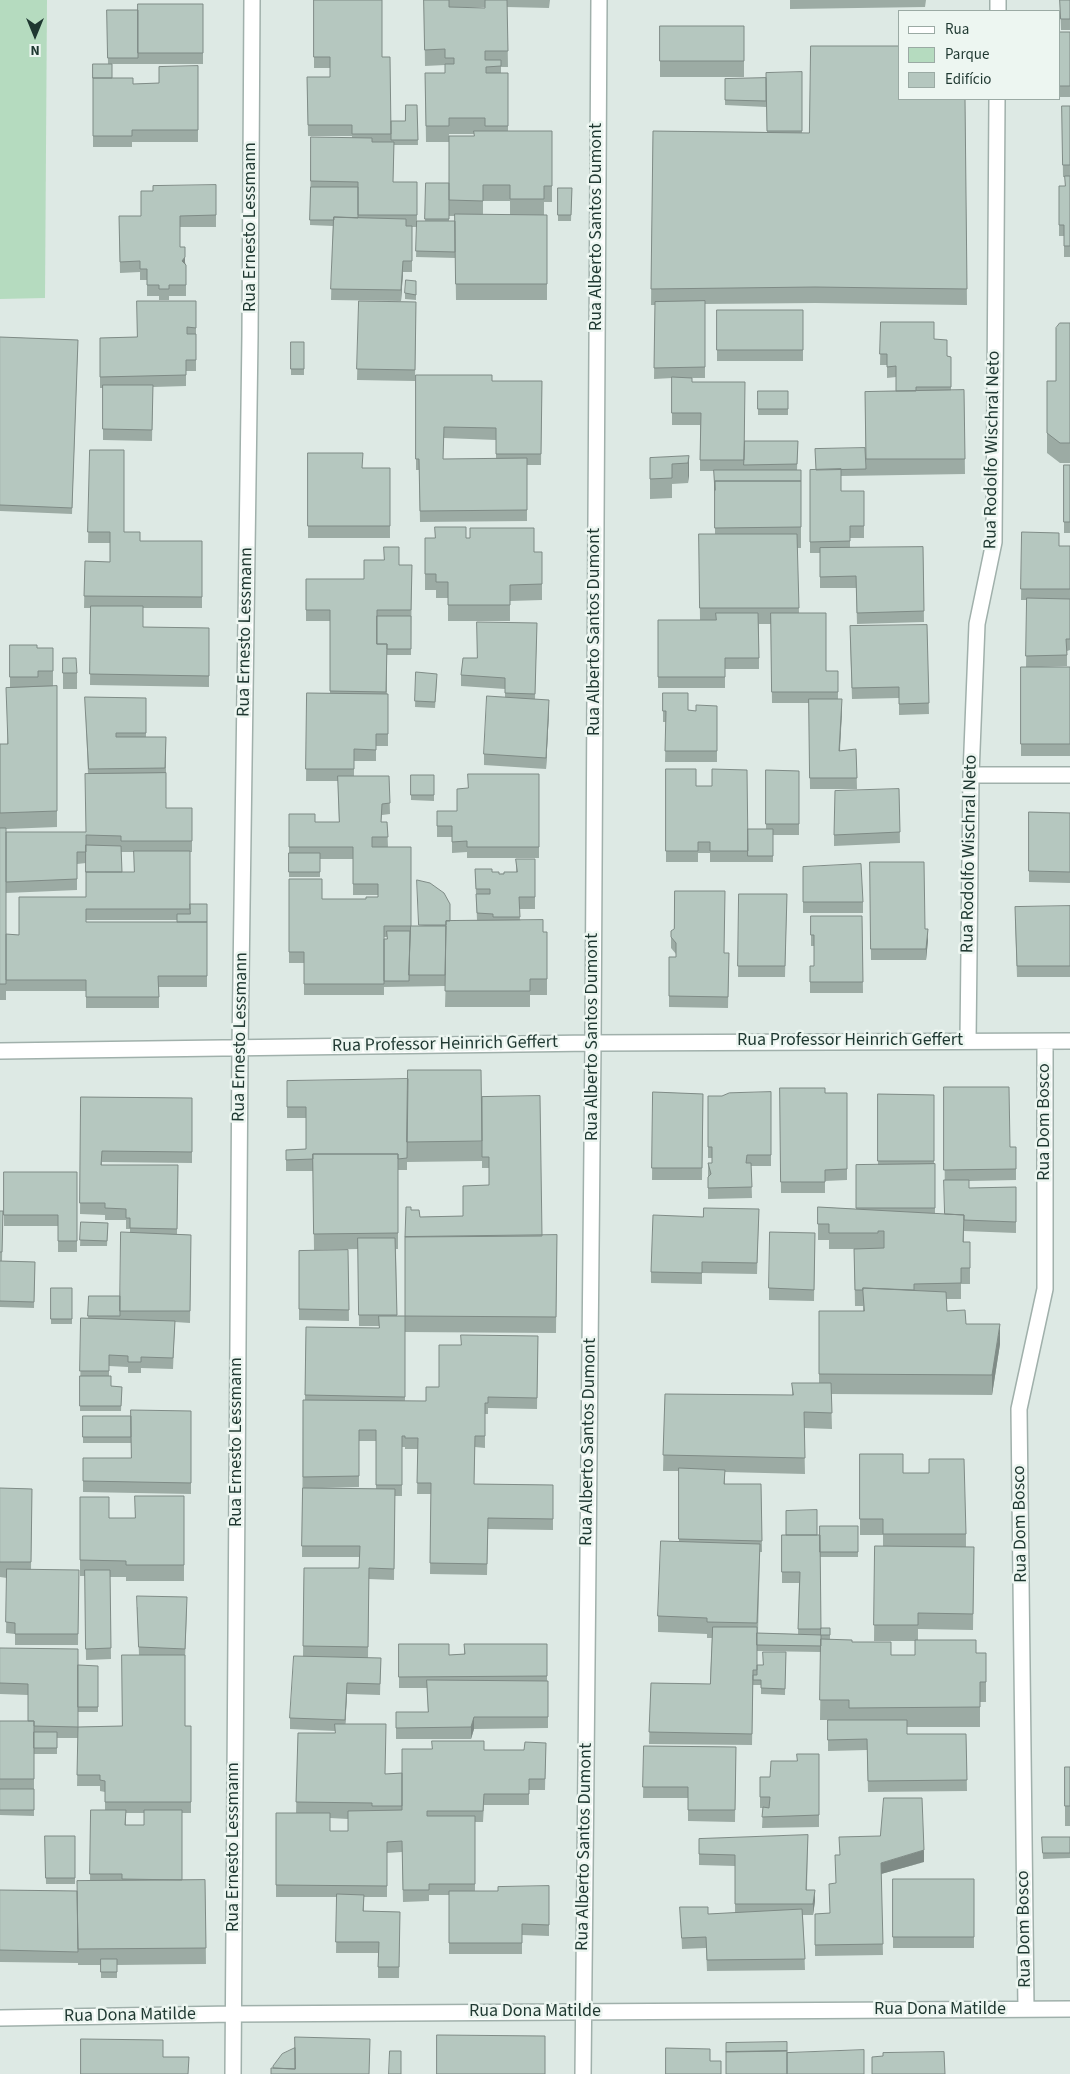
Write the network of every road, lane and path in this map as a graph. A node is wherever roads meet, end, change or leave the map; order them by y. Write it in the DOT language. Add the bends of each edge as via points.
graph roads {
  1 [pos="252,0"];
  2 [pos="599,0"];
  3 [pos="997,100"];
  4 [pos="971,775"];
  5 [pos="1070,775"];
  6 [pos="968,1040"];
  7 [pos="1070,1041"];
  8 [pos="1044,1042"];
  9 [pos="593,1043"];
  10 [pos="240,1048"];
  11 [pos="0,1051"];
  12 [pos="1026,2009"];
  13 [pos="1070,2009"];
  14 [pos="583,2012"];
  15 [pos="233,2014"];
  16 [pos="0,2018"];
  17 [pos="233,2074"];
  18 [pos="583,2074"];
  1 -- 10 [label="street, Rua Ernesto Lessmann"];
  2 -- 9 [label="street, Rua Alberto Santos Dumont"];
  3 -- 4 [label="street, Rua Rodolfo Wischral Neto" via="994,542 976,624"];
  4 -- 5 [label="street"];
  4 -- 6 [label="street, Rua Rodolfo Wischral Neto"];
  6 -- 8 [label="street, Rua Professor Heinrich Geffert"];
  6 -- 9 [label="street, Rua Professor Heinrich Geffert"];
  7 -- 8 [label="street, Rua Professor Heinrich Geffert"];
  8 -- 12 [label="street, Rua Dom Bosco" via="1044,1289 1019,1409"];
  9 -- 10 [label="street, Rua Professor Heinrich Geffert"];
  9 -- 14 [label="street, Rua Alberto Santos Dumont"];
  10 -- 11 [label="street, Rua Professor Heinrich Geffert"];
  10 -- 15 [label="street, Rua Ernesto Lessmann"];
  12 -- 13 [label="street, Rua Dona Matilde"];
  12 -- 14 [label="street, Rua Dona Matilde"];
  14 -- 15 [label="street, Rua Dona Matilde"];
  14 -- 18 [label="street, Rua Alberto Santos Dumont"];
  15 -- 16 [label="street, Rua Dona Matilde"];
  15 -- 17 [label="street, Rua Ernesto Lessmann"];
}
